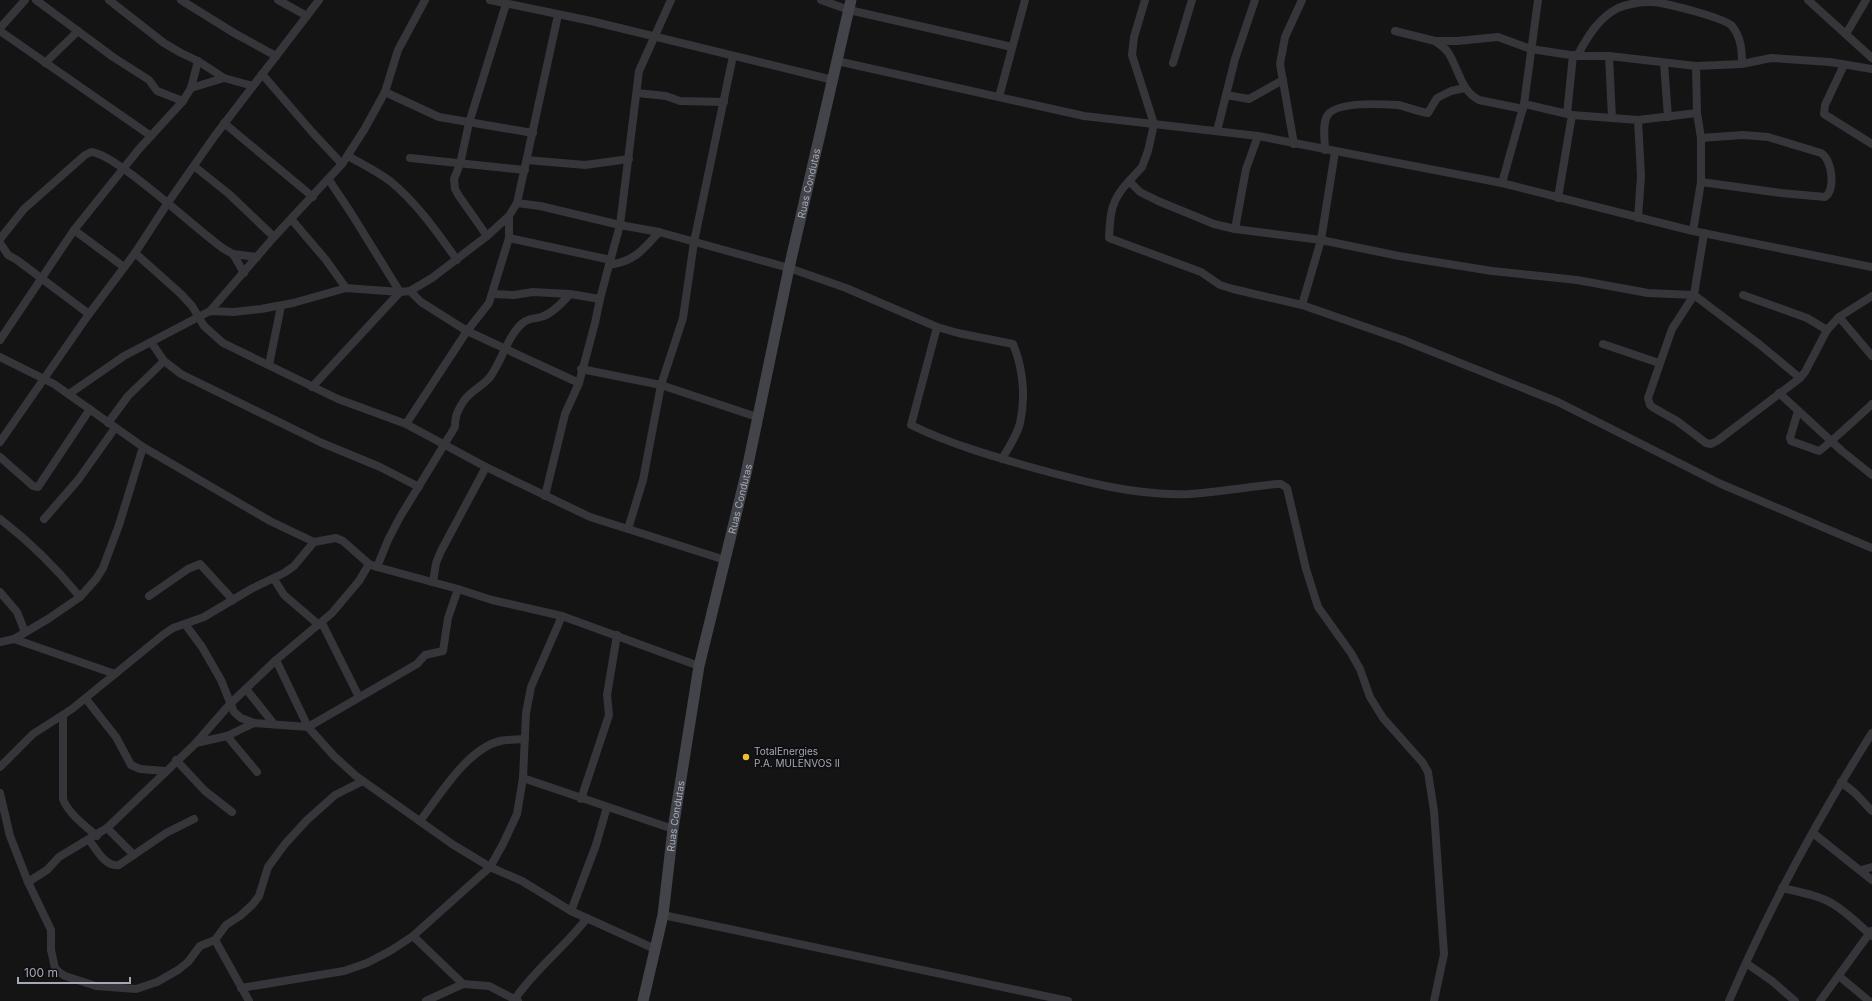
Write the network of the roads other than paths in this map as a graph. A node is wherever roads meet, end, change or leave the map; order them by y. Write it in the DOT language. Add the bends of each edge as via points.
graph roads {
  1 [pos="25,0"];
  2 [pos="36,0"];
  3 [pos="109,0"];
  4 [pos="181,0"];
  5 [pos="278,0"];
  6 [pos="319,0"];
  7 [pos="425,0"];
  8 [pos="490,0"];
  9 [pos="530,0"];
  10 [pos="671,0"];
  11 [pos="821,0"];
  12 [pos="1024,0"];
  13 [pos="1145,0"];
  14 [pos="1192,0"];
  15 [pos="1255,0"];
  16 [pos="1302,0"];
  17 [pos="1538,0"];
  18 [pos="1808,0"];
  19 [pos="1866,0"];
  20 [pos="506,4"];
  21 [pos="850,5"];
  22 [pos="525,8"];
  23 [pos="558,15"];
  24 [pos="307,16"];
  25 [pos="0,28"];
  26 [pos="0,31"];
  27 [pos="78,31"];
  28 [pos="1395,31"];
  29 [pos="1846,34"];
  30 [pos="654,37"];
  31 [pos="1435,41"];
  32 [pos="1012,47"];
  33 [pos="1531,49"];
  34 [pos="276,56"];
  35 [pos="733,56"];
  36 [pos="1575,56"];
  37 [pos="1609,56"];
  38 [pos="1872,58"];
  39 [pos="198,61"];
  40 [pos="837,61"];
  41 [pos="45,63"];
  42 [pos="1174,63"];
  43 [pos="1664,63"];
  44 [pos="1742,64"];
  45 [pos="1844,65"];
  46 [pos="1696,66"];
  47 [pos="1872,69"];
  48 [pos="262,74"];
  49 [pos="224,78"];
  50 [pos="833,80"];
  51 [pos="1283,80"];
  52 [pos="253,86"];
  53 [pos="191,88"];
  54 [pos="1465,88"];
  55 [pos="385,92"];
  56 [pos="637,93"];
  57 [pos="1226,95"];
  58 [pos="998,97"];
  59 [pos="183,101"];
  60 [pos="724,102"];
  61 [pos="1524,106"];
  62 [pos="1697,113"];
  63 [pos="1569,115"];
  64 [pos="1668,117"];
  65 [pos="1612,118"];
  66 [pos="1638,120"];
  67 [pos="224,123"];
  68 [pos="469,123"];
  69 [pos="1154,124"];
  70 [pos="1217,131"];
  71 [pos="532,133"];
  72 [pos="151,136"];
  73 [pos="1258,136"];
  74 [pos="1701,138"];
  75 [pos="1294,144"];
  76 [pos="1872,144"];
  77 [pos="1325,150"];
  78 [pos="1335,152"];
  79 [pos="348,156"];
  80 [pos="410,158"];
  81 [pos="629,159"];
  82 [pos="527,160"];
  83 [pos="342,164"];
  84 [pos="460,164"];
  85 [pos="194,166"];
  86 [pos="123,169"];
  87 [pos="524,170"];
  88 [pos="329,180"];
  89 [pos="1129,181"];
  90 [pos="1701,182"];
  91 [pos="1502,184"];
  92 [pos="313,197"];
  93 [pos="1558,198"];
  94 [pos="517,203"];
  95 [pos="167,204"];
  96 [pos="509,216"];
  97 [pos="1638,218"];
  98 [pos="292,220"];
  99 [pos="620,225"];
  100 [pos="1234,229"];
  101 [pos="74,230"];
  102 [pos="1693,231"];
  103 [pos="659,232"];
  104 [pos="1704,233"];
  105 [pos="487,236"];
  106 [pos="274,237"];
  107 [pos="509,238"];
  108 [pos="0,239"];
  109 [pos="1322,240"];
  110 [pos="694,242"];
  111 [pos="135,253"];
  112 [pos="233,254"];
  113 [pos="257,257"];
  114 [pos="457,260"];
  115 [pos="610,263"];
  116 [pos="124,267"];
  117 [pos="1872,267"];
  118 [pos="789,268"];
  119 [pos="244,273"];
  120 [pos="42,277"];
  121 [pos="346,288"];
  122 [pos="410,291"];
  123 [pos="400,292"];
  124 [pos="492,294"];
  125 [pos="570,294"];
  126 [pos="1694,295"];
  127 [pos="1743,296"];
  128 [pos="1872,296"];
  129 [pos="600,299"];
  130 [pos="1302,305"];
  131 [pos="281,306"];
  132 [pos="210,311"];
  133 [pos="89,314"];
  134 [pos="199,317"];
  135 [pos="1839,317"];
  136 [pos="937,327"];
  137 [pos="1827,330"];
  138 [pos="467,331"];
  139 [pos="0,340"];
  140 [pos="151,342"];
  141 [pos="1603,344"];
  142 [pos="507,348"];
  143 [pos="1872,356"];
  144 [pos="0,357"];
  145 [pos="164,361"];
  146 [pos="1659,363"];
  147 [pos="269,366"];
  148 [pos="581,369"];
  149 [pos="1800,378"];
  150 [pos="45,379"];
  151 [pos="579,383"];
  152 [pos="661,386"];
  153 [pos="312,388"];
  154 [pos="1778,393"];
  155 [pos="69,394"];
  156 [pos="1872,404"];
  157 [pos="90,410"];
  158 [pos="1798,411"];
  159 [pos="757,417"];
  160 [pos="406,424"];
  161 [pos="112,425"];
  162 [pos="1830,441"];
  163 [pos="0,442"];
  164 [pos="444,445"];
  165 [pos="143,447"];
  166 [pos="0,457"];
  167 [pos="1002,459"];
  168 [pos="486,467"];
  169 [pos="1872,475"];
  170 [pos="419,487"];
  171 [pos="545,496"];
  172 [pos="0,519"];
  173 [pos="44,519"];
  174 [pos="628,529"];
  175 [pos="314,542"];
  176 [pos="1872,548"];
  177 [pos="725,560"];
  178 [pos="373,566"];
  179 [pos="274,579"];
  180 [pos="433,582"];
  181 [pos="458,588"];
  182 [pos="0,592"];
  183 [pos="149,596"];
  184 [pos="80,597"];
  185 [pos="233,600"];
  186 [pos="562,616"];
  187 [pos="186,624"];
  188 [pos="321,624"];
  189 [pos="25,632"];
  190 [pos="616,635"];
  191 [pos="14,639"];
  192 [pos="0,642"];
  193 [pos="276,660"];
  194 [pos="699,666"];
  195 [pos="115,674"];
  196 [pos="246,690"];
  197 [pos="359,697"];
  198 [pos="86,699"];
  199 [pos="233,701"];
  200 [pos="63,716"];
  201 [pos="254,723"];
  202 [pos="274,724"];
  203 [pos="308,727"];
  204 [pos="1872,732"];
  205 [pos="227,736"];
  206 [pos="525,739"];
  207 [pos="195,744"];
  208 [pos="176,760"];
  209 [pos="0,767"];
  210 [pos="165,771"];
  211 [pos="257,772"];
  212 [pos="523,778"];
  213 [pos="363,781"];
  214 [pos="1841,782"];
  215 [pos="0,792"];
  216 [pos="581,799"];
  217 [pos="607,807"];
  218 [pos="1872,811"];
  219 [pos="232,812"];
  220 [pos="194,819"];
  221 [pos="420,821"];
  222 [pos="107,828"];
  223 [pos="673,829"];
  224 [pos="1813,832"];
  225 [pos="97,836"];
  226 [pos="88,840"];
  227 [pos="134,855"];
  228 [pos="490,867"];
  229 [pos="1872,868"];
  230 [pos="1861,870"];
  231 [pos="1871,878"];
  232 [pos="28,882"];
  233 [pos="1782,888"];
  234 [pos="571,911"];
  235 [pos="663,915"];
  236 [pos="587,918"];
  237 [pos="1871,933"];
  238 [pos="413,936"];
  239 [pos="215,940"];
  240 [pos="655,949"];
  241 [pos="1746,963"];
  242 [pos="1839,976"];
  243 [pos="464,984"];
  244 [pos="241,988"];
  245 [pos="517,1000"];
  246 [pos="249,1001"];
  247 [pos="426,1001"];
  248 [pos="643,1001"];
  249 [pos="1068,1001"];
  250 [pos="1434,1001"];
  251 [pos="1729,1001"];
  252 [pos="1795,1001"];
  253 [pos="1820,1001"];
  254 [pos="1869,1001"];
  1 -- 25 [label="street"];
  2 -- 27 [label="street"];
  3 -- 39 [label="street" via="164,43"];
  4 -- 34 [label="street"];
  5 -- 24 [label="street"];
  6 -- 24 [label="street"];
  7 -- 55 [label="street" via="398,50"];
  8 -- 20 [label="street"];
  9 -- 22 [label="street"];
  10 -- 30 [label="street"];
  11 -- 21 [label="street"];
  12 -- 32 [label="street"];
  13 -- 69 [label="street" via="1134,37 1132,55"];
  14 -- 42 [label="street"];
  15 -- 57 [label="street"];
  16 -- 51 [label="street" via="1285,37 1280,64"];
  17 -- 33 [label="street"];
  18 -- 29 [label="street"];
  19 -- 29 [label="street"];
  20 -- 22 [label="street"];
  20 -- 68 [label="street"];
  21 -- 32 [label="street"];
  21 -- 40 [label="street, Ruas Condutas"];
  22 -- 23 [label="street"];
  23 -- 30 [label="street"];
  23 -- 71 [label="street"];
  24 -- 34 [label="street"];
  26 -- 41 [label="street"];
  27 -- 41 [label="street"];
  27 -- 59 [label="street" via="148,80 157,91"];
  28 -- 31 [label="street"];
  29 -- 38 [label="street"];
  30 -- 35 [label="street"];
  30 -- 56 [label="street" via="639,71"];
  31 -- 33 [label="street" via="1498,37"];
  31 -- 54 [label="street" via="1449,53"];
  32 -- 58 [label="street"];
  33 -- 36 [label="street"];
  33 -- 61 [label="street"];
  34 -- 48 [label="street"];
  35 -- 50 [label="street"];
  35 -- 60 [label="street"];
  36 -- 37 [label="street"];
  36 -- 44 [label="street" via="1593,29 1608,15 1627,5 1652,2 1728,22 1736,31 1740,42"];
  36 -- 63 [label="street"];
  37 -- 43 [label="street"];
  37 -- 65 [label="street"];
  39 -- 49 [label="street"];
  39 -- 53 [label="street"];
  40 -- 50 [label="street, Ruas Condutas"];
  40 -- 58 [label="street"];
  41 -- 72 [label="street"];
  43 -- 46 [label="street"];
  43 -- 64 [label="street"];
  44 -- 45 [label="street" via="1771,58"];
  44 -- 46 [label="street"];
  45 -- 47 [label="street"];
  45 -- 76 [label="street" via="1825,105 1824,114"];
  46 -- 62 [label="street"];
  48 -- 52 [label="street"];
  48 -- 83 [label="street"];
  49 -- 52 [label="street"];
  49 -- 53 [label="street"];
  50 -- 118 [label="street, Ruas Condutas"];
  51 -- 57 [label="street" via="1249,99"];
  51 -- 75 [label="street"];
  52 -- 67 [label="street"];
  53 -- 59 [label="street"];
  54 -- 61 [label="street" via="1468,93 1480,100"];
  54 -- 77 [label="street" via="1437,98 1428,113 1397,105 1369,104 1335,110 1326,118"];
  55 -- 68 [label="street" via="434,116"];
  55 -- 79 [label="street"];
  56 -- 60 [label="street" via="666,96 680,101"];
  56 -- 81 [label="street"];
  57 -- 70 [label="street"];
  58 -- 69 [label="street" via="1084,116"];
  59 -- 72 [label="street"];
  60 -- 110 [label="street"];
  61 -- 63 [label="street"];
  61 -- 91 [label="street"];
  62 -- 64 [label="street"];
  62 -- 74 [label="street"];
  63 -- 65 [label="street"];
  63 -- 93 [label="street"];
  64 -- 66 [label="street"];
  65 -- 66 [label="street"];
  66 -- 97 [label="street" via="1641,176"];
  67 -- 85 [label="street"];
  67 -- 92 [label="street"];
  68 -- 71 [label="street"];
  68 -- 84 [label="street"];
  69 -- 70 [label="street"];
  69 -- 89 [label="street" via="1142,167"];
  70 -- 73 [label="street"];
  71 -- 82 [label="street"];
  72 -- 86 [label="street"];
  73 -- 75 [label="street"];
  73 -- 100 [label="street" via="1246,169"];
  74 -- 90 [label="street"];
  74 -- 90 [label="street" via="1743,134 1768,137 1821,153 1827,159 1832,184 1831,191 1825,197"];
  75 -- 77 [label="street"];
  77 -- 78 [label="street"];
  78 -- 91 [label="street"];
  78 -- 109 [label="street"];
  79 -- 83 [label="street"];
  79 -- 114 [label="street" via="377,172 399,189 427,220"];
  80 -- 84 [label="street"];
  81 -- 82 [label="street" via="585,165"];
  81 -- 99 [label="street"];
  82 -- 87 [label="street"];
  83 -- 88 [label="street"];
  84 -- 87 [label="street"];
  84 -- 105 [label="street" via="454,179 455,189"];
  85 -- 95 [label="street"];
  85 -- 106 [label="street" via="229,194"];
  86 -- 95 [label="street"];
  86 -- 101 [label="street"];
  86 -- 108 [label="street" via="95,152 87,153 24,209"];
  87 -- 94 [label="street"];
  88 -- 92 [label="street"];
  88 -- 123 [label="street"];
  89 -- 100 [label="street" via="1140,192 1154,200 1214,224"];
  89 -- 130 [label="street" via="1121,190 1111,210 1109,238 1202,272 1220,285 1233,290"];
  90 -- 102 [label="street"];
  91 -- 93 [label="street"];
  92 -- 98 [label="street"];
  93 -- 97 [label="street"];
  94 -- 96 [label="street"];
  94 -- 99 [label="street"];
  95 -- 111 [label="street"];
  95 -- 112 [label="street"];
  96 -- 105 [label="street"];
  96 -- 107 [label="street"];
  97 -- 102 [label="street"];
  98 -- 106 [label="street"];
  98 -- 121 [label="street"];
  99 -- 103 [label="street"];
  99 -- 115 [label="street"];
  100 -- 109 [label="street"];
  101 -- 116 [label="street"];
  101 -- 120 [label="street"];
  102 -- 104 [label="street"];
  103 -- 110 [label="street"];
  103 -- 115 [label="street" via="636,256 622,262"];
  104 -- 117 [label="street"];
  104 -- 126 [label="street"];
  105 -- 114 [label="street"];
  106 -- 113 [label="street"];
  107 -- 115 [label="street"];
  107 -- 124 [label="street"];
  108 -- 120 [label="street" via="10,257"];
  109 -- 126 [label="street" via="1492,271 1577,280 1648,293"];
  109 -- 130 [label="street"];
  110 -- 118 [label="street"];
  110 -- 152 [label="street" via="683,318"];
  111 -- 116 [label="street"];
  111 -- 134 [label="street" via="181,294"];
  112 -- 113 [label="street"];
  112 -- 119 [label="street"];
  113 -- 119 [label="street"];
  114 -- 122 [label="street"];
  115 -- 129 [label="street"];
  116 -- 133 [label="street"];
  118 -- 136 [label="street" via="846,288"];
  118 -- 159 [label="street, Ruas Condutas"];
  119 -- 132 [label="street"];
  120 -- 133 [label="street"];
  120 -- 139 [label="street"];
  121 -- 123 [label="street"];
  121 -- 131 [label="street"];
  122 -- 123 [label="street"];
  122 -- 138 [label="street" via="421,302"];
  123 -- 153 [label="street"];
  124 -- 125 [label="street"];
  124 -- 138 [label="street" via="483,312"];
  125 -- 129 [label="street"];
  125 -- 142 [label="street" via="551,312 524,322"];
  126 -- 146 [label="street" via="1672,329"];
  126 -- 149 [label="street"];
  127 -- 137 [label="street" via="1807,318"];
  128 -- 135 [label="street"];
  129 -- 148 [label="street" via="596,323"];
  130 -- 176 [label="street" via="1403,340 1558,402 1721,484"];
  131 -- 132 [label="street" via="234,312"];
  131 -- 147 [label="street"];
  132 -- 134 [label="street"];
  133 -- 150 [label="street"];
  134 -- 140 [label="street"];
  134 -- 147 [label="street" via="209,332 223,343"];
  135 -- 137 [label="street"];
  135 -- 143 [label="street"];
  136 -- 167 [label="street" via="911,425 936,437"];
  136 -- 167 [label="street" via="958,334 1013,344 1020,364 1023,401 1017,431"];
  137 -- 149 [label="street"];
  138 -- 142 [label="street"];
  138 -- 160 [label="street"];
  140 -- 145 [label="street"];
  140 -- 155 [label="street" via="124,356"];
  141 -- 146 [label="street"];
  142 -- 151 [label="street"];
  142 -- 164 [label="street" via="489,378 473,390 463,402 455,416 455,427"];
  144 -- 150 [label="street"];
  145 -- 161 [label="street" via="128,396"];
  145 -- 170 [label="street" via="181,374"];
  146 -- 154 [label="street" via="1648,398 1650,405 1706,443 1711,444 1717,440"];
  147 -- 153 [label="street"];
  148 -- 151 [label="street"];
  148 -- 152 [label="street"];
  149 -- 154 [label="street"];
  150 -- 155 [label="street"];
  150 -- 163 [label="street"];
  151 -- 171 [label="street" via="565,414"];
  152 -- 159 [label="street"];
  152 -- 174 [label="street" via="643,480"];
  153 -- 160 [label="street"];
  154 -- 158 [label="street"];
  155 -- 157 [label="street"];
  156 -- 162 [label="street"];
  157 -- 161 [label="street"];
  157 -- 166 [label="street" via="38,487"];
  158 -- 162 [label="street"];
  158 -- 162 [label="street" via="1791,441 1819,451"];
  159 -- 177 [label="street, Ruas Condutas"];
  160 -- 164 [label="street"];
  161 -- 165 [label="street"];
  161 -- 173 [label="street" via="78,480"];
  162 -- 169 [label="street"];
  164 -- 168 [label="street"];
  164 -- 170 [label="street"];
  165 -- 175 [label="street" via="270,521"];
  165 -- 184 [label="street" via="103,568"];
  167 -- 250 [label="street" via="1106,488 1189,494 1277,484 1287,488 1306,570 1318,607 1360,669 1370,697 1383,718 1423,762 1428,772 1434,811 1444,954"];
  168 -- 171 [label="street"];
  168 -- 180 [label="street" via="440,551"];
  170 -- 178 [label="street"];
  171 -- 174 [label="street"];
  172 -- 184 [label="street" via="39,552"];
  174 -- 177 [label="street"];
  175 -- 178 [label="street" via="336,538"];
  175 -- 179 [label="street" via="294,566"];
  177 -- 194 [label="street, Ruas Condutas"];
  178 -- 180 [label="street"];
  178 -- 188 [label="street"];
  179 -- 185 [label="street"];
  179 -- 188 [label="street" via="284,595"];
  180 -- 181 [label="street"];
  181 -- 186 [label="street" via="492,600"];
  181 -- 197 [label="street" via="448,618 443,651 425,655 418,664"];
  182 -- 189 [label="street" via="17,612"];
  183 -- 185 [label="street" via="188,569 200,564"];
  184 -- 189 [label="street"];
  185 -- 187 [label="street"];
  186 -- 190 [label="street"];
  186 -- 206 [label="street" via="532,687 526,713"];
  187 -- 195 [label="street" via="164,634"];
  187 -- 199 [label="street"];
  188 -- 193 [label="street"];
  188 -- 197 [label="street"];
  189 -- 191 [label="street"];
  190 -- 194 [label="street"];
  190 -- 216 [label="street" via="607,695 609,715"];
  191 -- 192 [label="street"];
  191 -- 195 [label="street"];
  193 -- 196 [label="street"];
  193 -- 203 [label="street"];
  194 -- 223 [label="street, Ruas Condutas"];
  195 -- 198 [label="street"];
  196 -- 199 [label="street"];
  196 -- 202 [label="street"];
  197 -- 203 [label="street"];
  198 -- 200 [label="street"];
  198 -- 210 [label="street" via="116,737 131,764 140,769"];
  199 -- 201 [label="street" via="237,716"];
  199 -- 207 [label="street"];
  200 -- 209 [label="street" via="33,734"];
  200 -- 225 [label="street" via="64,803"];
  201 -- 202 [label="street"];
  201 -- 205 [label="street"];
  202 -- 203 [label="street"];
  203 -- 213 [label="street" via="334,756"];
  204 -- 214 [label="street"];
  205 -- 207 [label="street"];
  205 -- 211 [label="street"];
  206 -- 212 [label="street"];
  206 -- 221 [label="street" via="500,741 474,755 460,768"];
  207 -- 208 [label="street"];
  208 -- 210 [label="street"];
  208 -- 219 [label="street" via="204,791"];
  210 -- 222 [label="street"];
  212 -- 216 [label="street"];
  212 -- 228 [label="street" via="517,814"];
  213 -- 221 [label="street"];
  213 -- 239 [label="street" via="335,795 307,820 268,867 254,904 226,925"];
  214 -- 218 [label="street"];
  214 -- 224 [label="street"];
  215 -- 232 [label="street" via="10,836"];
  216 -- 217 [label="street"];
  217 -- 223 [label="street"];
  217 -- 234 [label="street" via="596,845"];
  220 -- 227 [label="street" via="166,833"];
  221 -- 228 [label="street"];
  222 -- 225 [label="street"];
  222 -- 227 [label="street"];
  223 -- 235 [label="street, Ruas Condutas"];
  224 -- 230 [label="street"];
  224 -- 233 [label="street"];
  225 -- 226 [label="street"];
  226 -- 227 [label="street" via="111,865 119,866"];
  226 -- 232 [label="street" via="59,857 47,870"];
  228 -- 234 [label="street" via="522,881"];
  228 -- 238 [label="street"];
  229 -- 230 [label="street"];
  229 -- 231 [label="street"];
  230 -- 231 [label="street"];
  232 -- 239 [label="street" via="51,930 51,950 55,968 65,976 96,986 136,989 146,987 178,970 200,946"];
  233 -- 237 [label="street" via="1832,903"];
  233 -- 241 [label="street"];
  234 -- 236 [label="street"];
  235 -- 240 [label="street, Ruas Condutas"];
  235 -- 249 [label="street"];
  236 -- 240 [label="street"];
  236 -- 245 [label="street" via="534,975"];
  237 -- 242 [label="street"];
  238 -- 243 [label="street"];
  238 -- 244 [label="street" via="367,963 344,971"];
  239 -- 244 [label="street"];
  240 -- 248 [label="street, Ruas Condutas"];
  241 -- 251 [label="street"];
  241 -- 252 [label="street"];
  242 -- 253 [label="street"];
  242 -- 254 [label="street"];
  243 -- 245 [label="street" via="489,986"];
  243 -- 247 [label="street"];
  244 -- 246 [label="street"];
}
